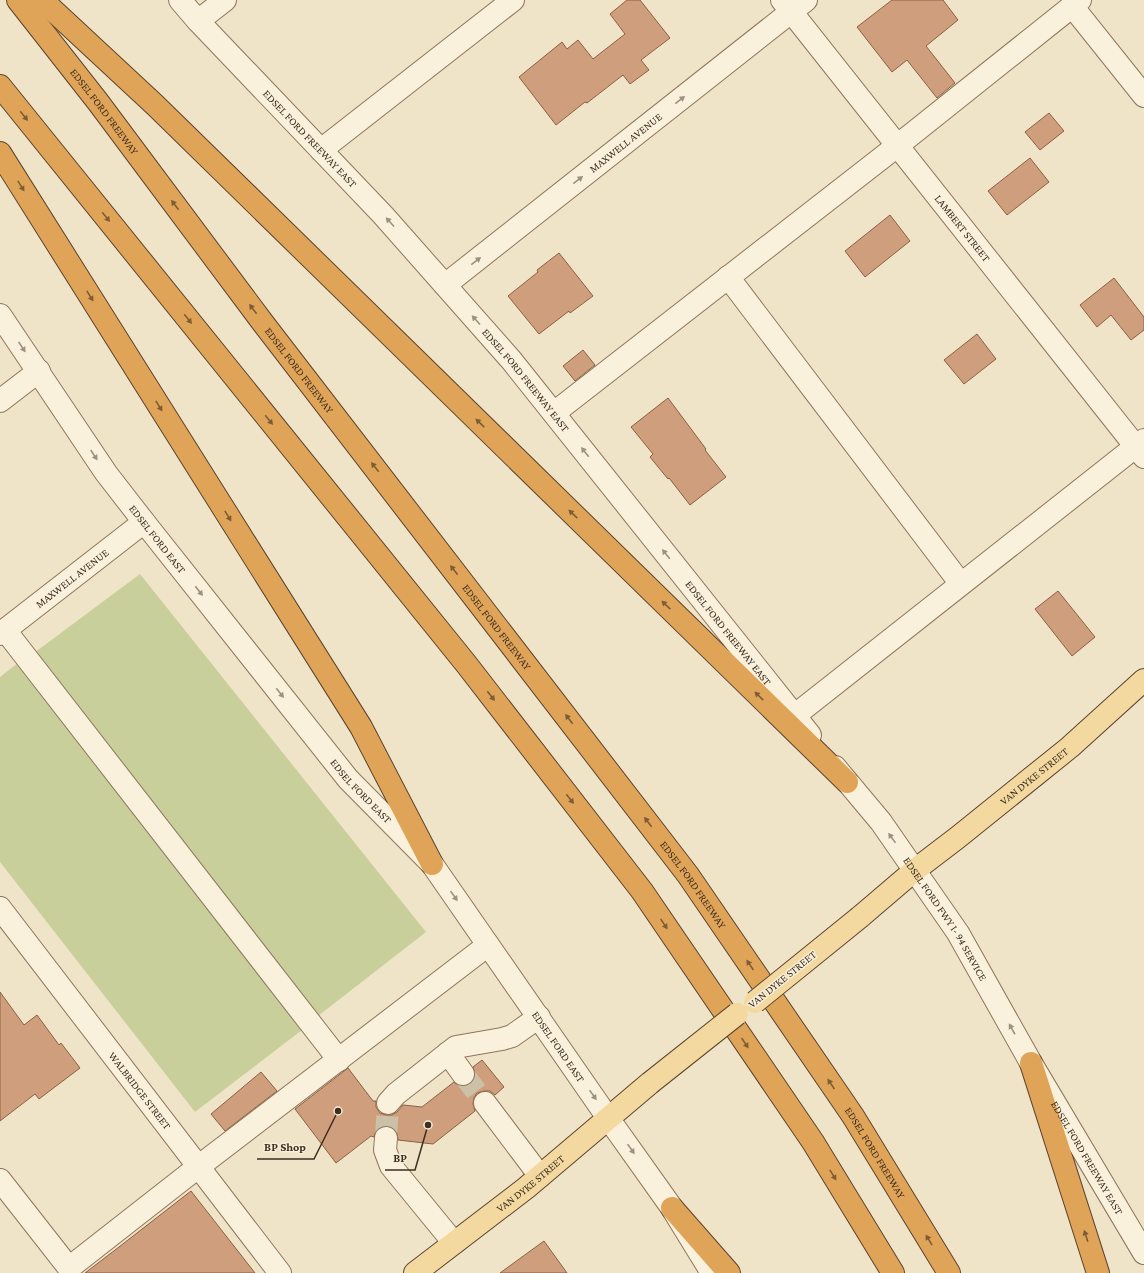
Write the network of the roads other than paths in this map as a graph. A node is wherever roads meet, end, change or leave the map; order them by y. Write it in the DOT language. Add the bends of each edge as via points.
graph roads {
  1 [pos="18,0"];
  2 [pos="42,0"];
  3 [pos="180,0"];
  4 [pos="225,0"];
  5 [pos="513,0"];
  6 [pos="1076,3"];
  7 [pos="793,4"];
  8 [pos="198,21"];
  9 [pos="0,86"];
  10 [pos="1144,96"];
  11 [pos="897,146"];
  12 [pos="321,150"];
  13 [pos="0,153"];
  14 [pos="728,277"];
  15 [pos="445,285"];
  16 [pos="0,315"];
  17 [pos="39,371"];
  18 [pos="0,401"];
  19 [pos="554,413"];
  20 [pos="1141,447"];
  21 [pos="144,522"];
  22 [pos="961,584"];
  23 [pos="3,632"];
  24 [pos="1144,680"];
  25 [pos="794,716"];
  26 [pos="847,782"];
  27 [pos="432,864"];
  28 [pos="915,870"];
  29 [pos="0,908"];
  30 [pos="488,945"];
  31 [pos="539,1017"];
  32 [pos="448,1053"];
  33 [pos="339,1060"];
  34 [pos="1031,1063"];
  35 [pos="464,1074"];
  36 [pos="388,1103"];
  37 [pos="485,1103"];
  38 [pos="608,1118"];
  39 [pos="386,1138"];
  40 [pos="198,1166"];
  41 [pos="540,1176"];
  42 [pos="0,1180"];
  43 [pos="672,1208"];
  44 [pos="454,1243"];
  45 [pos="1144,1253"];
  46 [pos="280,1273"];
  47 [pos="415,1273"];
  48 [pos="712,1273"];
  49 [pos="729,1273"];
  50 [pos="893,1273"];
  51 [pos="949,1273"];
  52 [pos="1098,1273"];
  51 -- 1 [label="highway, EDSEL FORD FREEWAY, one-way" via="853,1116 688,875"];
  26 -- 2 [label="highway, one-way" via="155,105"];
  3 -- 8 [label="street, EDSEL FORD FREEWAY EAST"];
  4 -- 8 [label="street"];
  5 -- 12 [label="street"];
  6 -- 10 [label="street"];
  6 -- 11 [label="street"];
  7 -- 11 [label="street, LAMBERT STREET"];
  15 -- 7 [label="street, MAXWELL AVENUE, one-way"];
  8 -- 12 [label="street, EDSEL FORD FREEWAY EAST"];
  9 -- 50 [label="highway, one-way" via="467,665 642,891 813,1142"];
  11 -- 14 [label="street"];
  11 -- 20 [label="street, LAMBERT STREET"];
  15 -- 12 [label="street, EDSEL FORD FREEWAY EAST, one-way"];
  13 -- 27 [label="highway, one-way" via="361,727"];
  14 -- 19 [label="street"];
  14 -- 22 [label="street"];
  19 -- 15 [label="street, EDSEL FORD FREEWAY EAST, one-way"];
  16 -- 17 [label="street, EDSEL FORD EAST, one-way"];
  17 -- 18 [label="street"];
  17 -- 21 [label="street, EDSEL FORD EAST, one-way" via="106,473"];
  25 -- 19 [label="street, EDSEL FORD FREEWAY EAST, one-way"];
  20 -- 22 [label="street"];
  21 -- 23 [label="street, MAXWELL AVENUE"];
  21 -- 27 [label="street, EDSEL FORD EAST, one-way" via="348,779"];
  22 -- 25 [label="street"];
  23 -- 33 [label="street"];
  24 -- 28 [label="main road, VAN DYKE STREET" via="1070,747"];
  25 -- 26 [label="street, EDSEL FORD FREEWAY EAST"];
  28 -- 26 [label="street, EDSEL FORD FWY I- 94 SERVICE, one-way" via="881,822"];
  27 -- 30 [label="street, EDSEL FORD EAST, one-way"];
  34 -- 28 [label="street, EDSEL FORD FWY I- 94 SERVICE, one-way" via="958,933"];
  28 -- 38 [label="main road, VAN DYKE STREET, bridge" via="755,1002"];
  29 -- 40 [label="street, WALBRIDGE STREET"];
  30 -- 31 [label="street, EDSEL FORD EAST"];
  30 -- 33 [label="street"];
  31 -- 32 [label="street" via="512,1036 456,1047"];
  31 -- 38 [label="street, EDSEL FORD EAST, one-way"];
  32 -- 35 [label="street"];
  32 -- 36 [label="street"];
  33 -- 40 [label="street"];
  34 -- 45 [label="street, EDSEL FORD FREEWAY EAST"];
  52 -- 34 [label="highway, one-way"];
  37 -- 41 [label="street"];
  38 -- 41 [label="main road, VAN DYKE STREET"];
  38 -- 43 [label="street, EDSEL FORD EAST, one-way"];
  39 -- 44 [label="street" via="385,1150 391,1166"];
  40 -- 42 [label="street" via="70,1268"];
  40 -- 46 [label="street, WALBRIDGE STREET"];
  41 -- 44 [label="main road, VAN DYKE STREET"];
  43 -- 48 [label="street, EDSEL FORD EAST"];
  43 -- 49 [label="highway"];
  44 -- 47 [label="main road, VAN DYKE STREET"];
}
